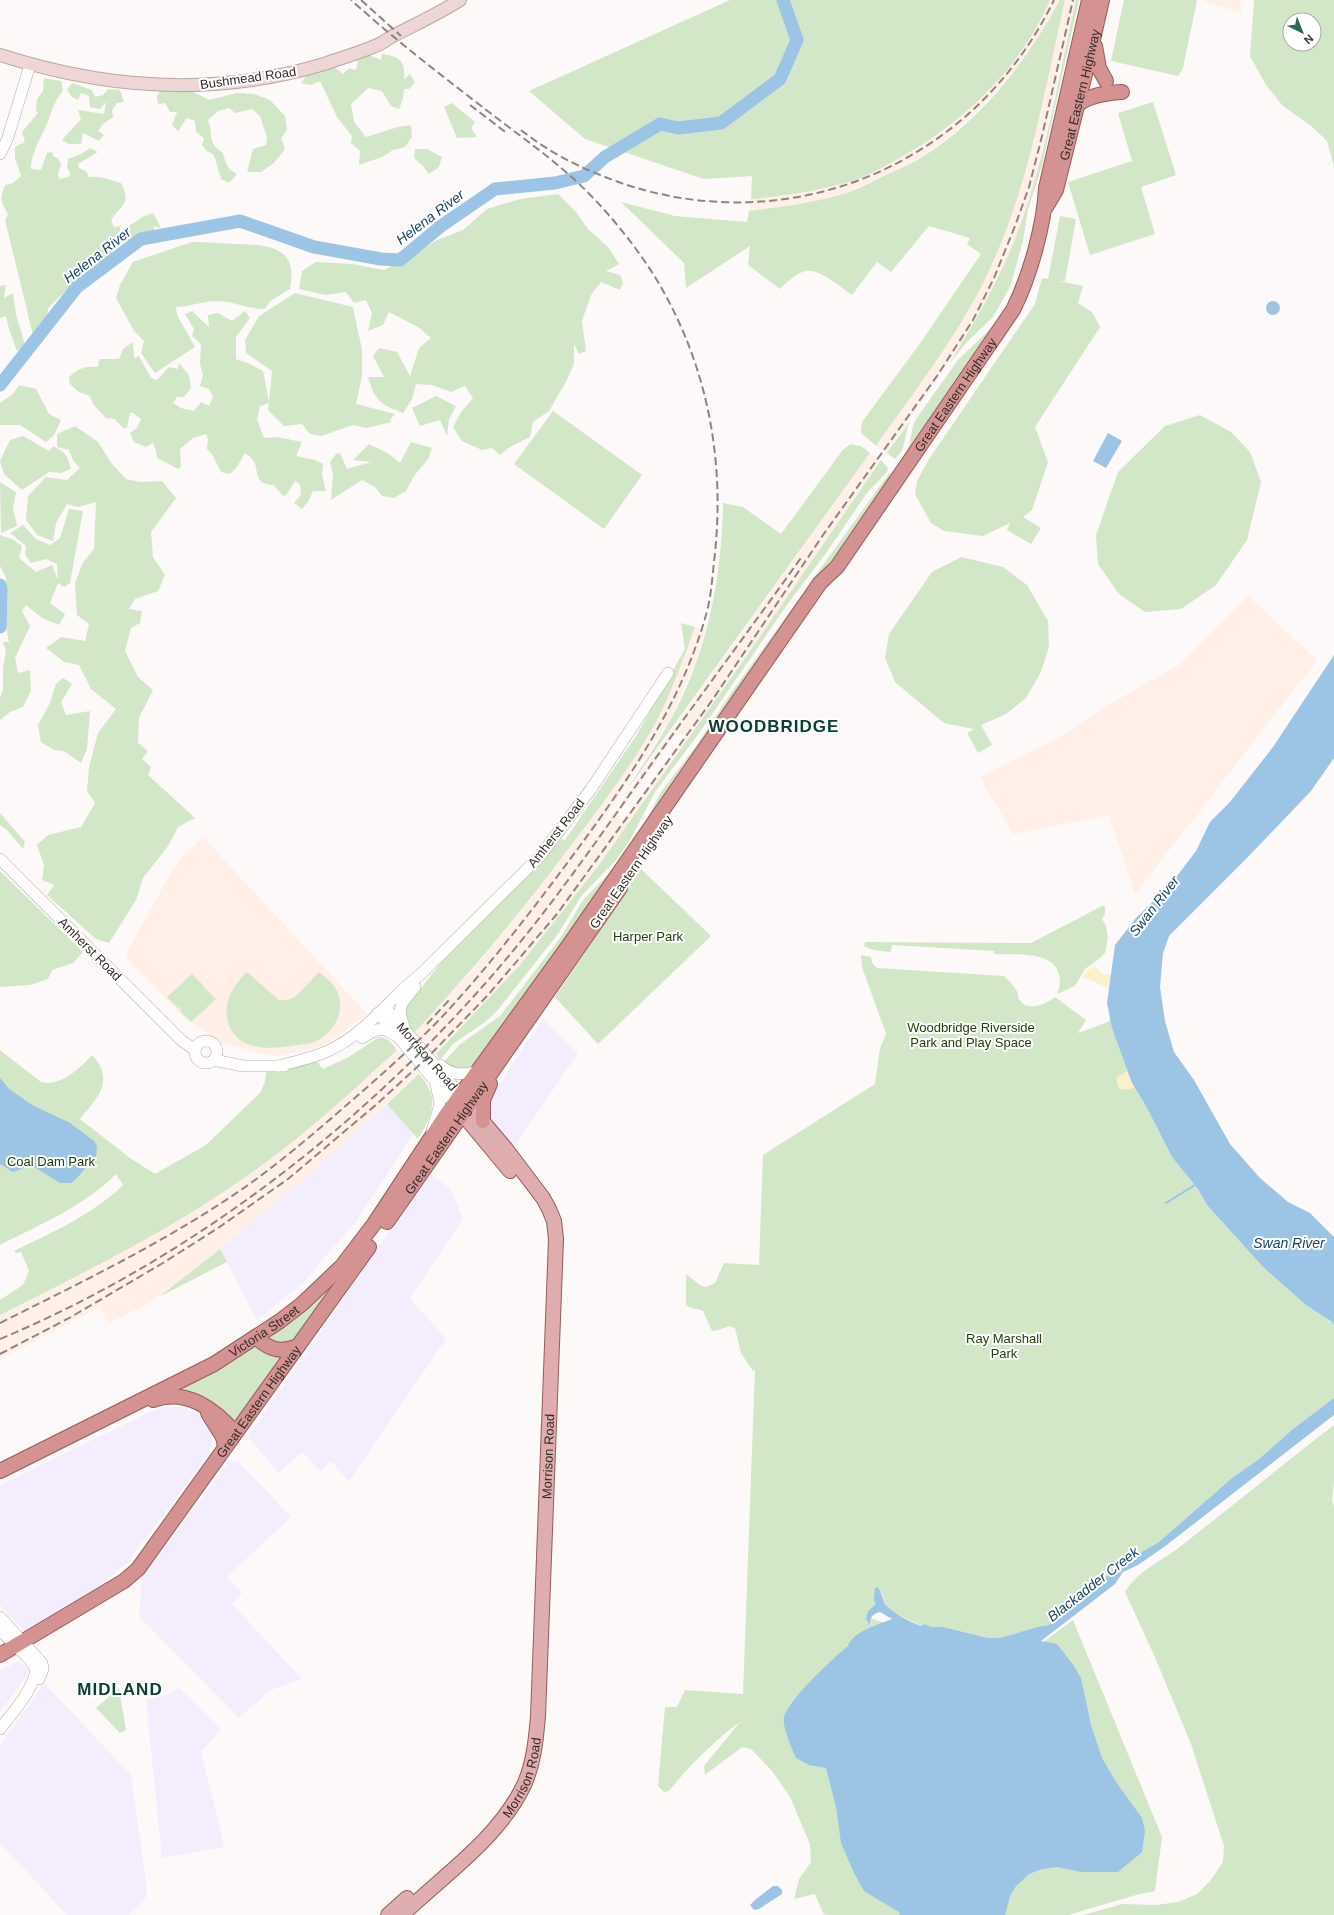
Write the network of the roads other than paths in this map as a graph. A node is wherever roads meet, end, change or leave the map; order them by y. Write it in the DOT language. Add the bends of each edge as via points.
graph roads {
  1 [pos="460,0"];
  2 [pos="1089,0"];
  3 [pos="1102,0"];
  4 [pos="1094,38"];
  5 [pos="0,55"];
  6 [pos="30,65"];
  7 [pos="1106,81"];
  8 [pos="1122,92"];
  9 [pos="1077,105"];
  10 [pos="0,154"];
  11 [pos="1044,209"];
  12 [pos="837,566"];
  13 [pos="668,673"];
  14 [pos="0,859"];
  15 [pos="421,974"];
  16 [pos="415,987"];
  17 [pos="384,1012"];
  18 [pos="403,1036"];
  19 [pos="362,1038"];
  20 [pos="198,1047"];
  21 [pos="215,1054"];
  22 [pos="432,1063"];
  23 [pos="278,1066"];
  24 [pos="493,1070"];
  25 [pos="478,1071"];
  26 [pos="435,1081"];
  27 [pos="461,1104"];
  28 [pos="483,1121"];
  29 [pos="428,1142"];
  30 [pos="256,1337"];
  31 [pos="298,1346"];
  32 [pos="199,1402"];
  33 [pos="123,1410"];
  34 [pos="235,1433"];
  35 [pos="225,1446"];
  36 [pos="0,1471"];
  37 [pos="0,1617"];
  38 [pos="0,1630"];
  39 [pos="20,1644"];
  40 [pos="0,1655"];
  41 [pos="0,1729"];
  42 [pos="388,1915"];
  43 [pos="402,1915"];
  1 -- 6 [label="main road, Bushmead Road" via="377,46 304,70 239,82 188,86 138,84"];
  2 -- 11 [label="highway, Great Eastern Highway" via="1046,188"];
  3 -- 4 [label="highway, Great Eastern Highway"];
  4 -- 7 [label="highway" via="1098,68"];
  4 -- 9 [label="highway, Great Eastern Highway"];
  5 -- 6 [label="main road, Bushmead Road"];
  6 -- 10 [label="street" via="12,126"];
  8 -- 9 [label="highway" via="1092,97"];
  9 -- 11 [label="highway, Great Eastern Highway" via="1056,190"];
  11 -- 12 [label="highway, Great Eastern Highway" via="1026,280 1012,310"];
  12 -- 24 [label="highway, Great Eastern Highway" via="828,588"];
  12 -- 25 [label="highway, Great Eastern Highway" via="820,583 567,948"];
  13 -- 15 [label="street, Amherst Road" via="591,789 540,856"];
  14 -- 20 [label="street, Amherst Road" via="181,1040"];
  15 -- 16 [label="street, Amherst Road"];
  15 -- 17 [label="street, Amherst Road"];
  16 -- 17 [label="street, Amherst Road"];
  16 -- 18 [label="street" via="404,1001 399,1013"];
  17 -- 18 [label="street, Morrison Road"];
  17 -- 19 [label="street, Amherst Road"];
  17 -- 23 [label="street, Amherst Road" via="329,1051"];
  18 -- 19 [label="street" via="383,1028"];
  18 -- 22 [label="street, Morrison Road"];
  18 -- 26 [label="street, Morrison Road"];
  19 -- 23 [label="street, Amherst Road" via="324,1060"];
  20 -- 21 [label="street" via="210,1042"];
  20 -- 21 [label="street" via="196,1057 201,1062 206,1063"];
  21 -- 23 [label="street, Amherst Road" via="243,1066"];
  22 -- 25 [label="street" via="455,1074"];
  22 -- 27 [label="street, Morrison Road"];
  24 -- 27 [label="highway, Great Eastern Highway"];
  24 -- 28 [label="highway" via="483,1100"];
  25 -- 27 [label="highway, Great Eastern Highway"];
  26 -- 27 [label="street, Morrison Road"];
  26 -- 29 [label="street" via="440,1104"];
  27 -- 28 [label="main road, Morrison Road"];
  27 -- 29 [label="highway, Victoria Street"];
  27 -- 31 [label="highway, Great Eastern Highway"];
  27 -- 42 [label="main road, Morrison Road" via="538,1206 545,1220 548,1235 526,1747 515,1780 500,1807 480,1832"];
  28 -- 43 [label="main road, Morrison Road" via="543,1198 554,1221 556,1240 535,1748 524,1784 507,1813 487,1837"];
  29 -- 30 [label="highway, Victoria Street" via="353,1253 302,1304"];
  30 -- 31 [label="highway" via="264,1346 272,1349 288,1351"];
  30 -- 33 [label="highway, Victoria Street" via="214,1364"];
  31 -- 34 [label="highway, Great Eastern Highway"];
  32 -- 33 [label="highway" via="171,1397 158,1398"];
  32 -- 34 [label="highway" via="217,1414"];
  32 -- 35 [label="highway" via="223,1437"];
  33 -- 36 [label="highway, Victoria Street"];
  34 -- 35 [label="highway, Great Eastern Highway"];
  35 -- 39 [label="highway, Great Eastern Highway" via="138,1568 124,1581"];
  37 -- 39 [label="street"];
  38 -- 39 [label="street"];
  39 -- 40 [label="highway, Great Eastern Highway"];
  39 -- 41 [label="street" via="40,1668 26,1694"];
}
